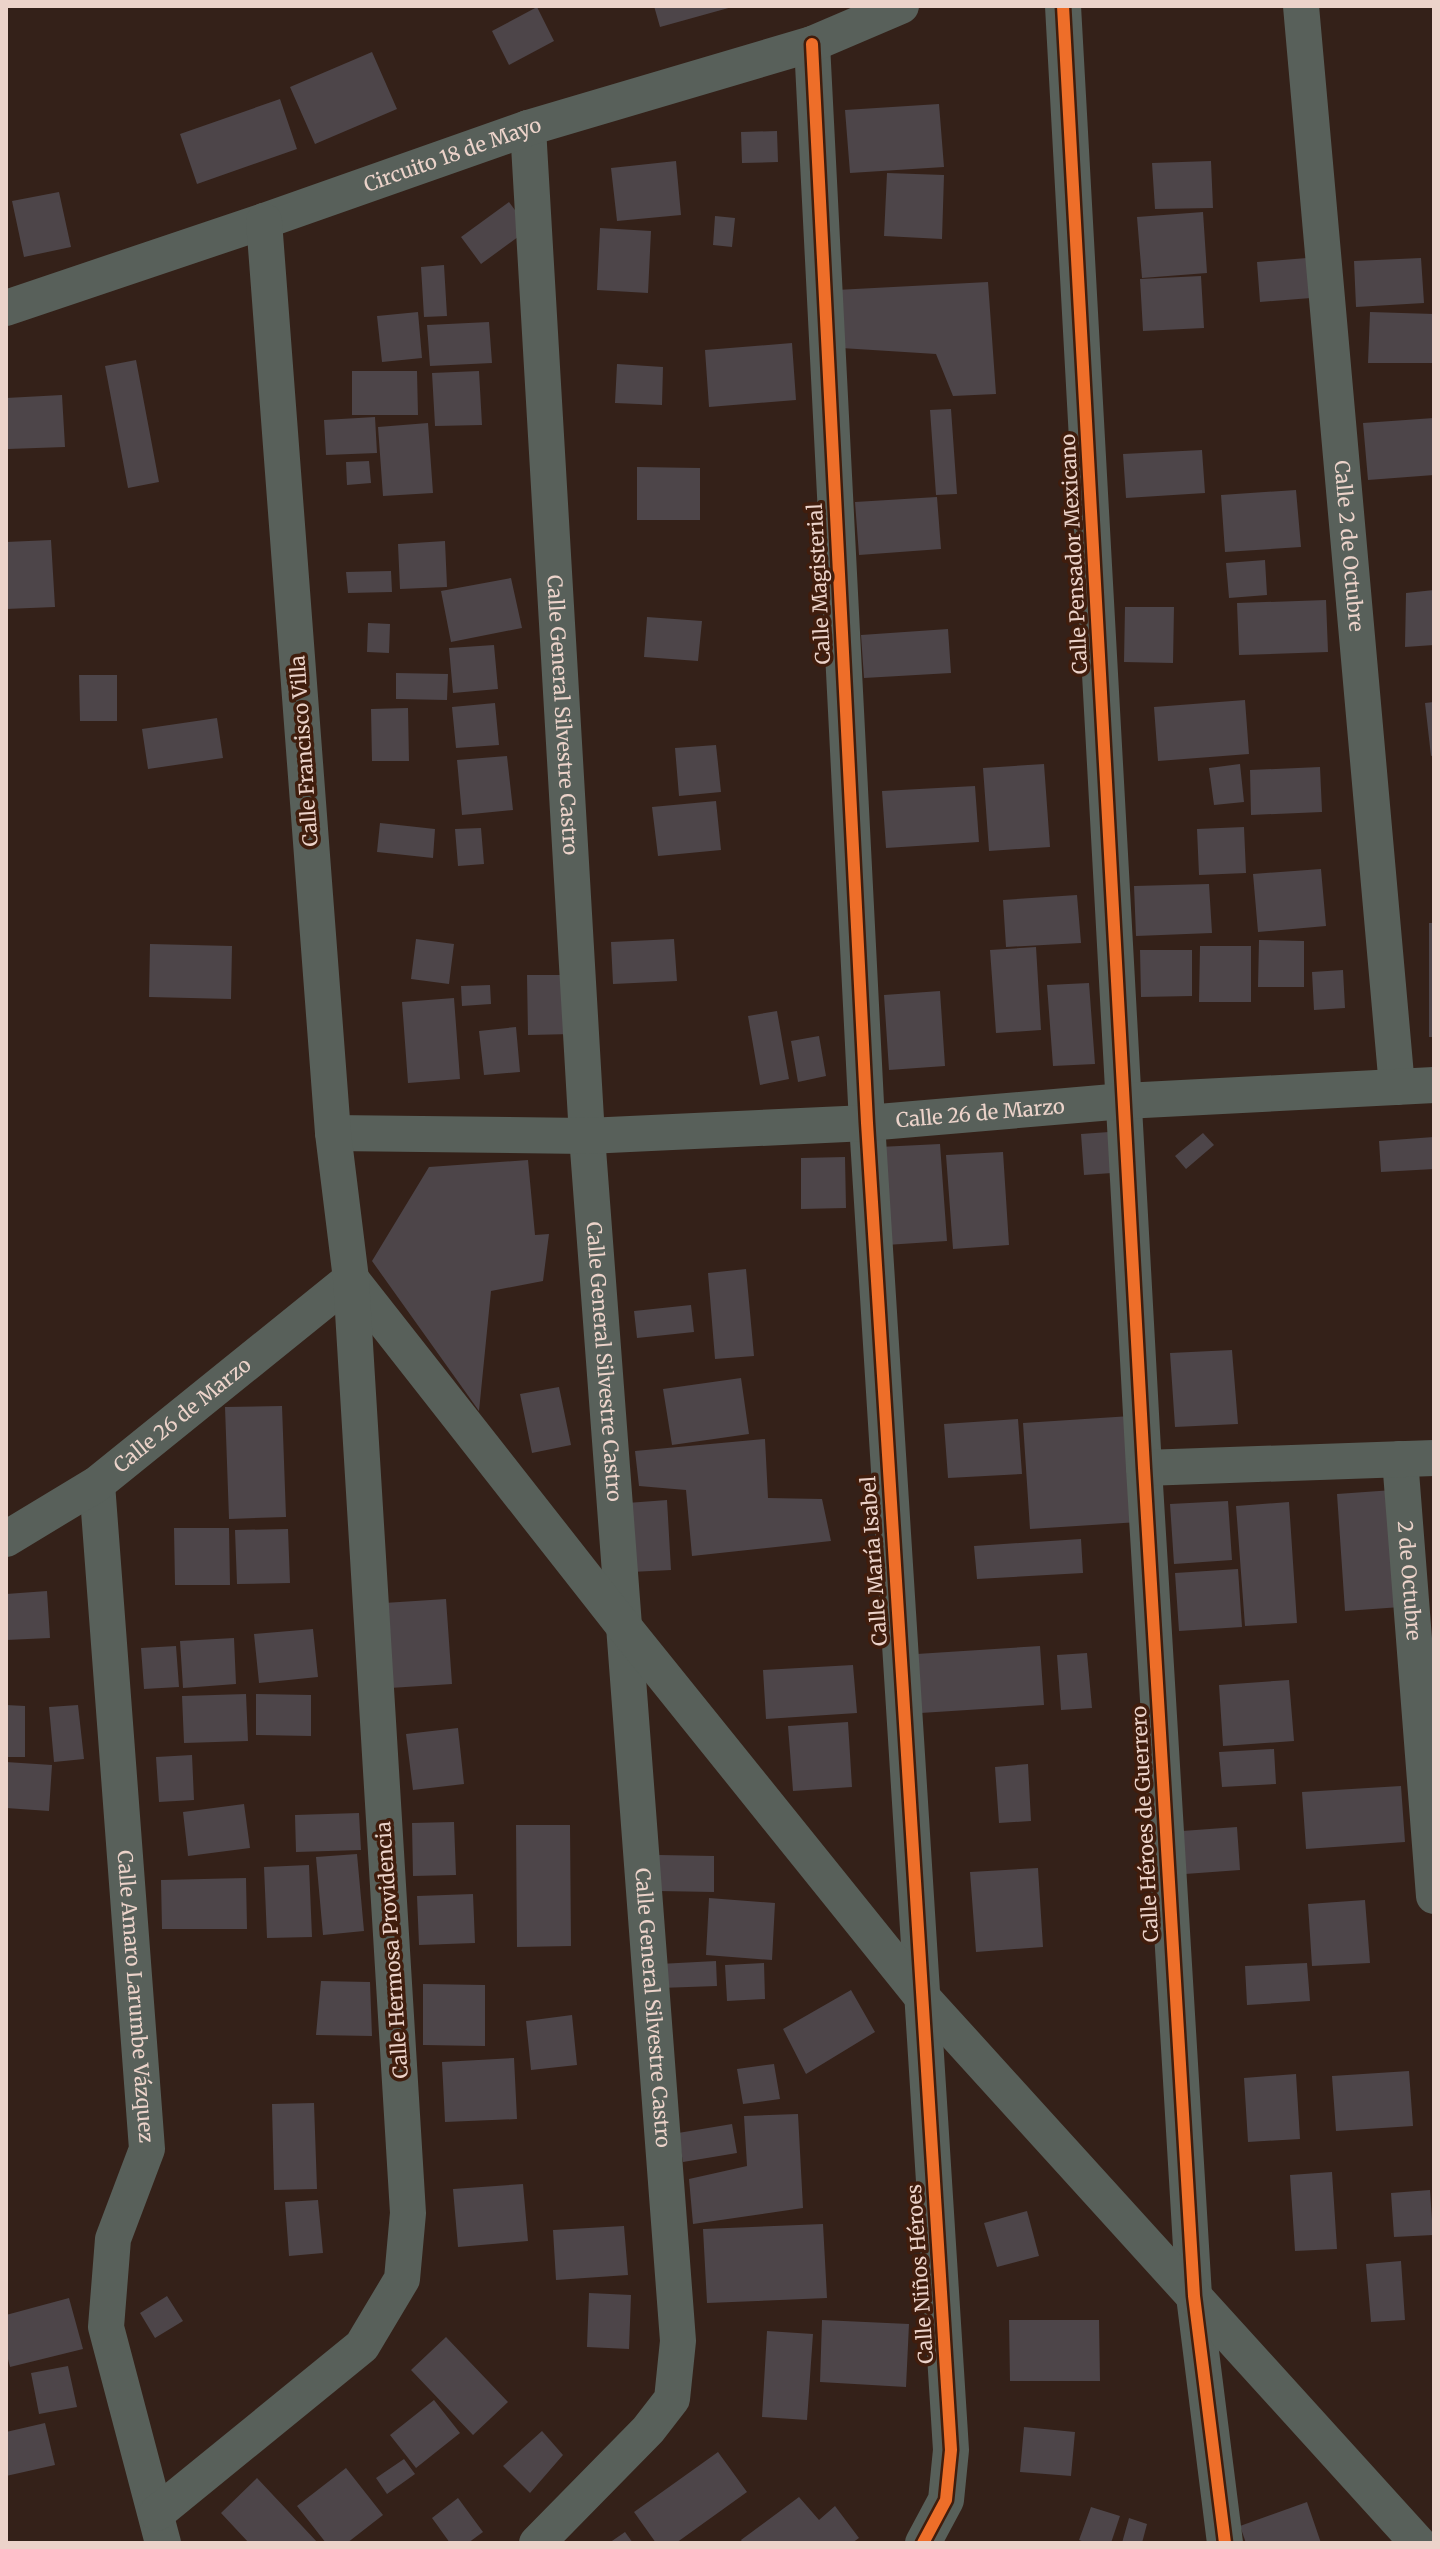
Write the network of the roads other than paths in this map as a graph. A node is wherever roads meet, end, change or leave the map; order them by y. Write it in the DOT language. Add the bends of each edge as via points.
graph roads {
  1 [pos="901,6"];
  2 [pos="1063,6"];
  3 [pos="1301,6"];
  4 [pos="812,44"];
  5 [pos="528,128"];
  6 [pos="264,221"];
  7 [pos="6,308"];
  8 [pos="1434,1085"];
  9 [pos="1397,1087"];
  10 [pos="1124,1101"];
  11 [pos="867,1123"];
  12 [pos="333,1133"];
  13 [pos="587,1136"];
  14 [pos="351,1279"];
  15 [pos="1417,1458"];
  16 [pos="1144,1468"];
  17 [pos="97,1484"];
  18 [pos="6,1539"];
  19 [pos="625,1628"];
  20 [pos="1434,1896"];
  21 [pos="922,1997"];
  22 [pos="1194,2296"];
  23 [pos="160,2528"];
  24 [pos="537,2543"];
  25 [pos="923,2543"];
  26 [pos="1225,2543"];
  27 [pos="1418,2543"];
  1 -- 4 [label="street, Circuito 18 de Mayo"];
  2 -- 10 [label="street, Calle Pensador Mexicano"];
  3 -- 9 [label="street, Calle 2 de Octubre"];
  4 -- 5 [label="street, Circuito 18 de Mayo"];
  4 -- 11 [label="street, Calle Magisterial"];
  5 -- 6 [label="street, Circuito 18 de Mayo"];
  5 -- 13 [label="street, Calle General Silvestre Castro"];
  6 -- 7 [label="street, Circuito 18 de Mayo"];
  6 -- 12 [label="street, Calle Francisco Villa"];
  8 -- 9 [label="street, Calle 26 de Marzo"];
  9 -- 10 [label="street, Calle 26 de Marzo"];
  10 -- 11 [label="street, Calle 26 de Marzo"];
  10 -- 16 [label="street, Calle Héroes de Guerrero"];
  11 -- 13 [label="street, Calle 26 de Marzo"];
  11 -- 21 [label="street, Calle María Isabel"];
  12 -- 13 [label="street, Calle 26 de Marzo"];
  12 -- 14 [label="street, Calle Francisco Villa"];
  13 -- 19 [label="street, Calle General Silvestre Castro"];
  14 -- 17 [label="street, Calle 26 de Marzo"];
  14 -- 19 [label="street"];
  14 -- 23 [label="street, Calle Hermosa Providencia" via="408,2213 402,2279 362,2346"];
  15 -- 16 [label="street"];
  15 -- 20 [label="street, 2 de Octubre"];
  16 -- 22 [label="street, Calle Héroes de Guerrero"];
  17 -- 18 [label="street, Calle 26 de Marzo"];
  17 -- 23 [label="street, Calle Amaro Larumbe Vázquez" via="147,2149 113,2239 106,2327"];
  19 -- 21 [label="street"];
  19 -- 24 [label="street, Calle General Silvestre Castro" via="678,2341 672,2399"];
  21 -- 22 [label="street"];
  21 -- 25 [label="street, Calle Niños Héroes" via="951,2450 946,2500"];
  22 -- 26 [label="street, Calle Héroes de Guerrero"];
  22 -- 27 [label="street"];
}
